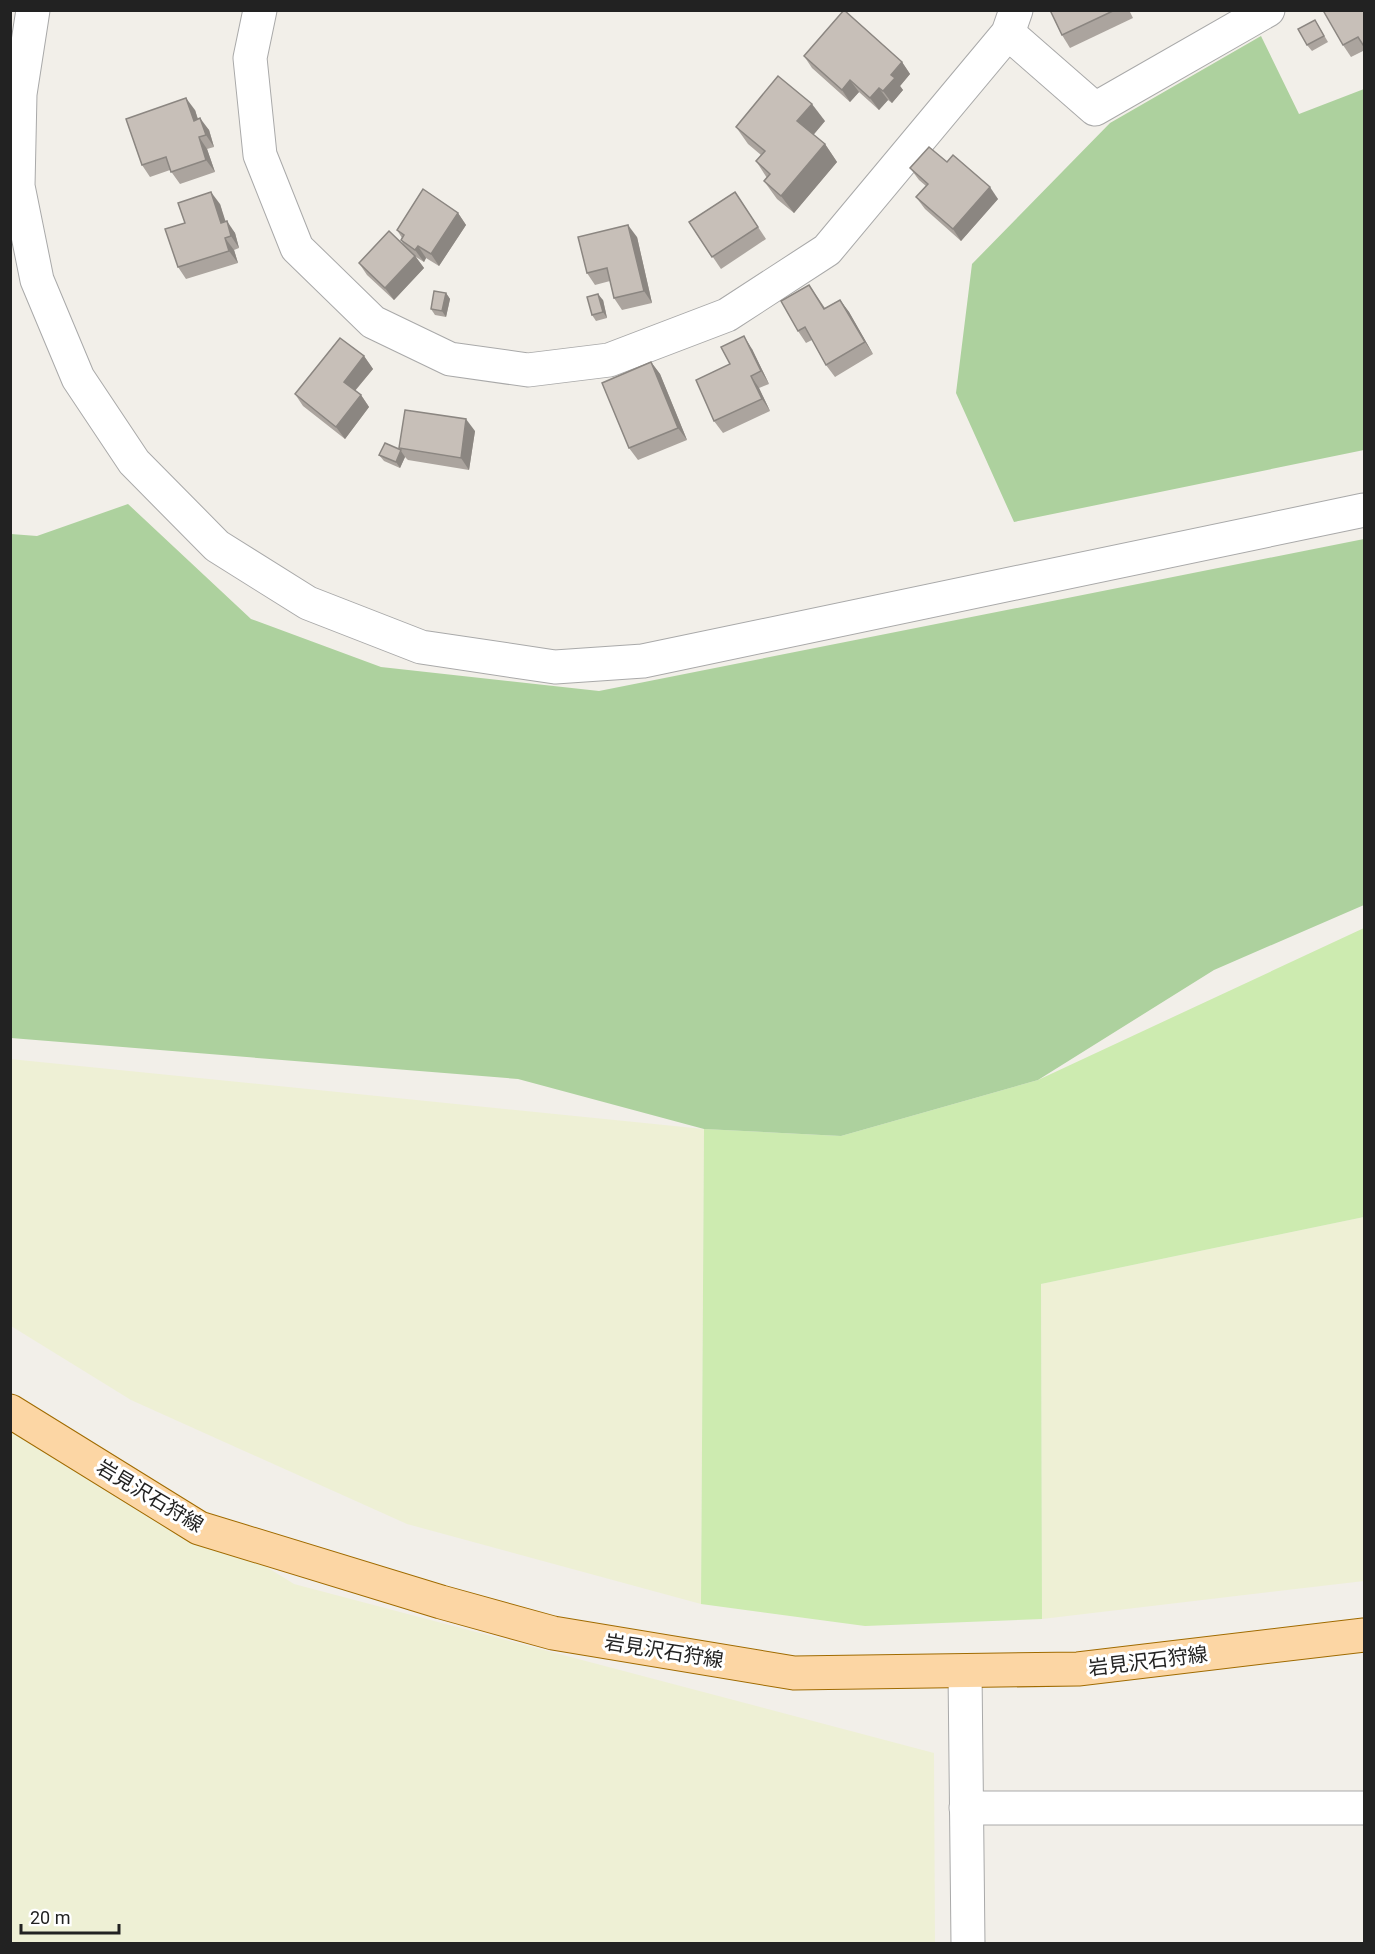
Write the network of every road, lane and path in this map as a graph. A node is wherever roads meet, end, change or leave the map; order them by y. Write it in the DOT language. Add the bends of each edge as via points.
graph roads {
  1 [pos="33,10"];
  2 [pos="261,10"];
  3 [pos="1268,10"];
  4 [pos="1012,22"];
  5 [pos="1365,510"];
  6 [pos="10,1411"];
  7 [pos="1365,1635"];
  8 [pos="965,1671"];
  9 [pos="966,1808"];
  10 [pos="1365,1808"];
  11 [pos="968,1944"];
  1 -- 5 [label="street" via="20,94 18,186 37,280 78,378 134,462 217,546 308,603 421,646 555,667 643,661"];
  2 -- 4 [label="street" via="250,58 260,155 297,248 373,322 450,359 528,370 609,360 727,315 827,250"];
  3 -- 4 [label="street" via="1095,110"];
  6 -- 8 [label="main road, 岩見沢石狩線" via="199,1528 553,1633 794,1673"];
  7 -- 8 [label="main road, 岩見沢石狩線" via="1078,1669"];
  8 -- 9 [label="street"];
  9 -- 10 [label="street"];
  9 -- 11 [label="street"];
}
